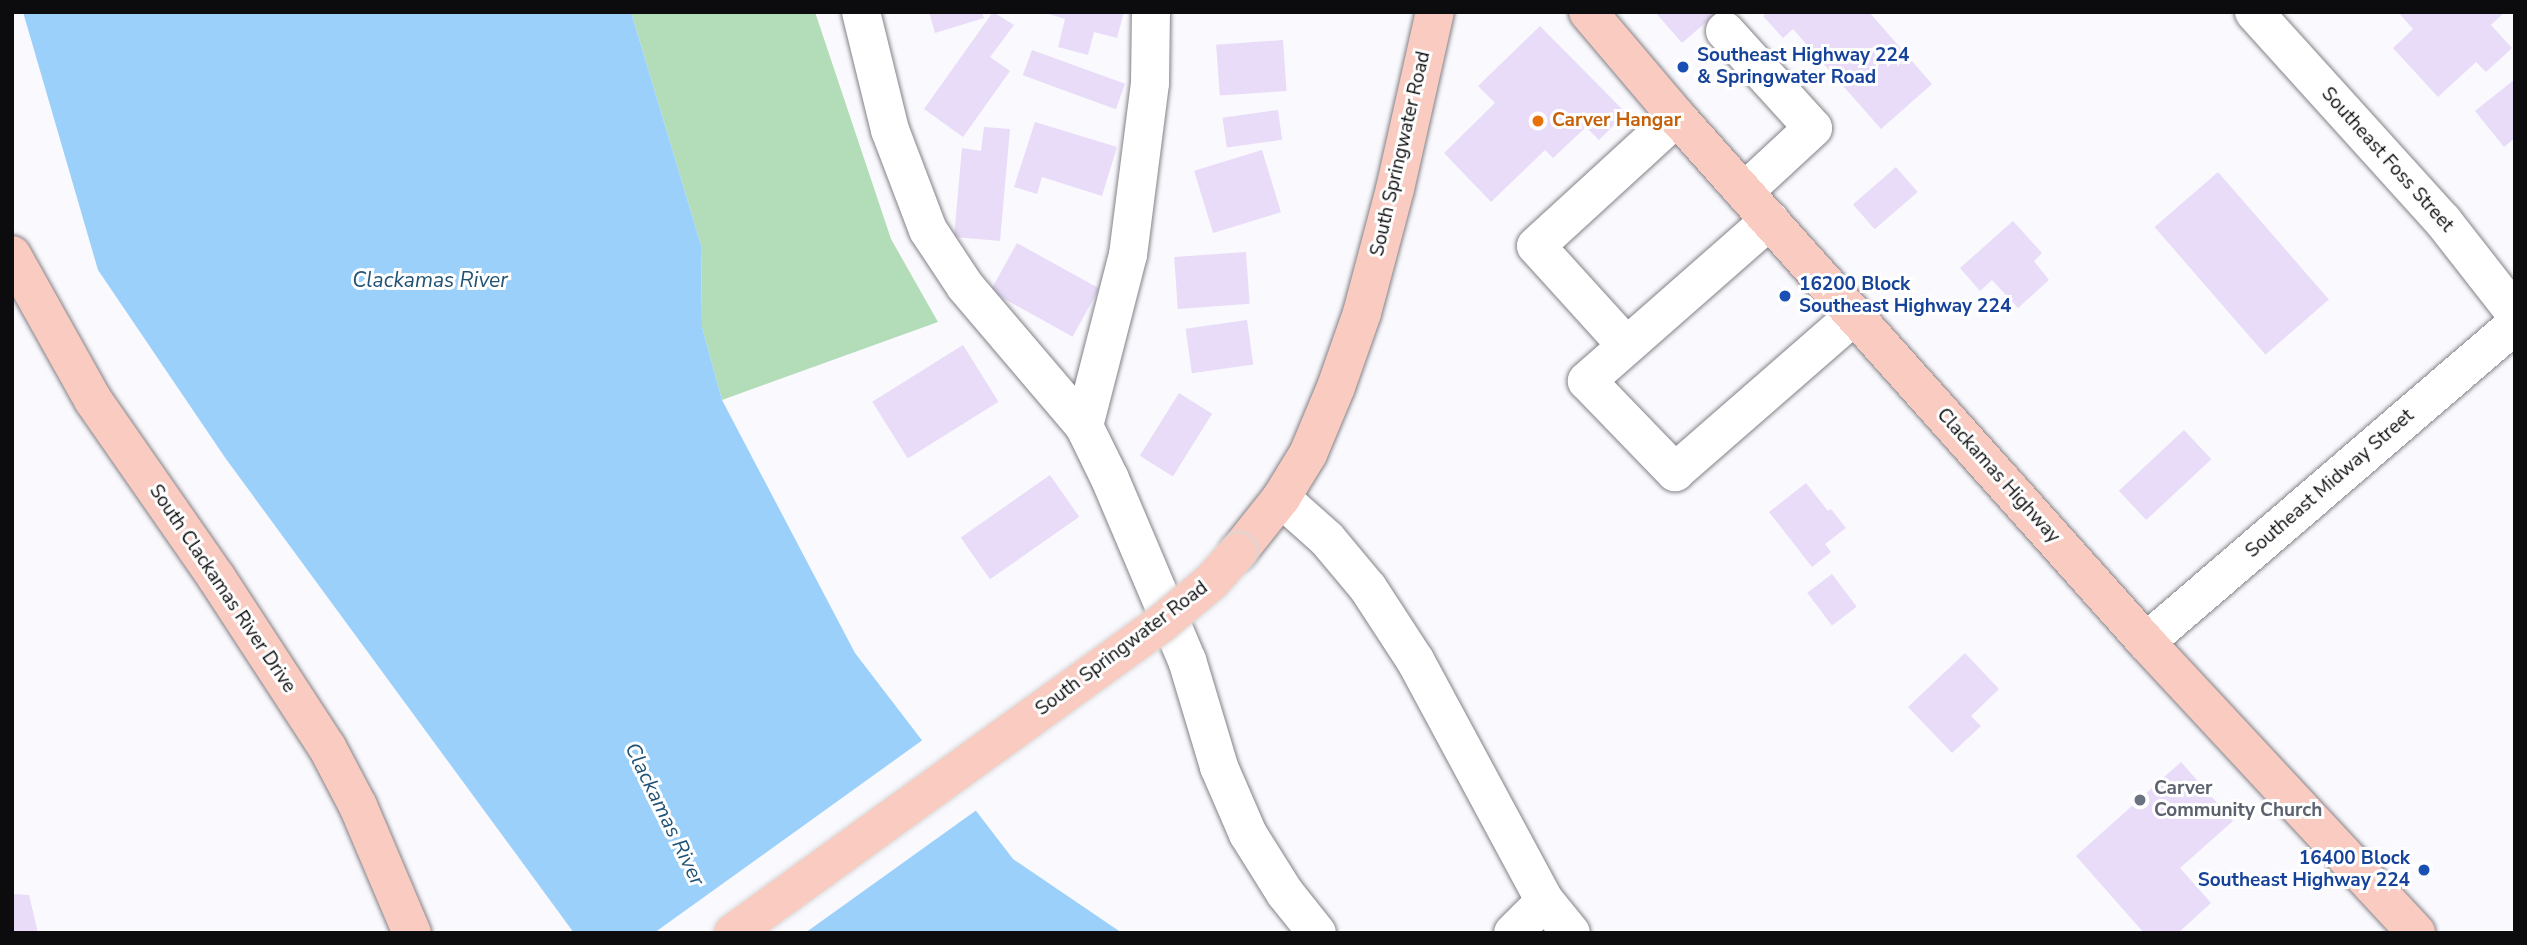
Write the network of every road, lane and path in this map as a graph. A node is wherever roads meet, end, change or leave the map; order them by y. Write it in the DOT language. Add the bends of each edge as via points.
graph roads {
  1 [pos="861,12"];
  2 [pos="1150,12"];
  3 [pos="1434,12"];
  4 [pos="1588,12"];
  5 [pos="2253,12"];
  6 [pos="1725,31"];
  7 [pos="1677,117"];
  8 [pos="1744,192"];
  9 [pos="1770,220"];
  10 [pos="12,255"];
  11 [pos="2515,313"];
  12 [pos="1854,316"];
  13 [pos="2515,325"];
  14 [pos="1625,344"];
  15 [pos="1084,426"];
  16 [pos="1280,498"];
  17 [pos="2146,642"];
  18 [pos="1545,901"];
  19 [pos="412,933"];
  20 [pos="733,933"];
  21 [pos="1317,933"];
  22 [pos="1513,933"];
  23 [pos="1571,933"];
  24 [pos="2416,933"];
  1 -- 15 [label="street" via="890,130 928,230 965,286"];
  2 -- 15 [label="street" via="1150,83 1128,255"];
  3 -- 16 [label="main road, South Springwater Road" via="1362,313 1312,443"];
  4 -- 7 [label="main road, Clackamas Highway"];
  5 -- 11 [label="street, Southeast Foss Street" via="2443,221"];
  6 -- 8 [label="street" via="1813,128"];
  7 -- 8 [label="main road, Clackamas Highway"];
  7 -- 14 [label="street" via="1536,246"];
  8 -- 9 [label="main road, Clackamas Highway"];
  9 -- 12 [label="main road, Clackamas Highway"];
  9 -- 14 [label="street"];
  10 -- 19 [label="main road, South Clackamas River Drive" via="93,400 327,747 358,806"];
  12 -- 14 [label="street" via="1675,472 1587,381"];
  12 -- 17 [label="main road, Clackamas Highway"];
  13 -- 17 [label="street, Southeast Midway Street"];
  15 -- 21 [label="street" via="1187,660 1219,767 1248,834"];
  16 -- 18 [label="street" via="1327,539 1368,588 1415,660"];
  16 -- 20 [label="main road, South Springwater Road, bridge" via="1211,582 1162,623"];
  17 -- 24 [label="main road, Clackamas Highway"];
  18 -- 22 [label="street"];
  18 -- 23 [label="street"];
}
